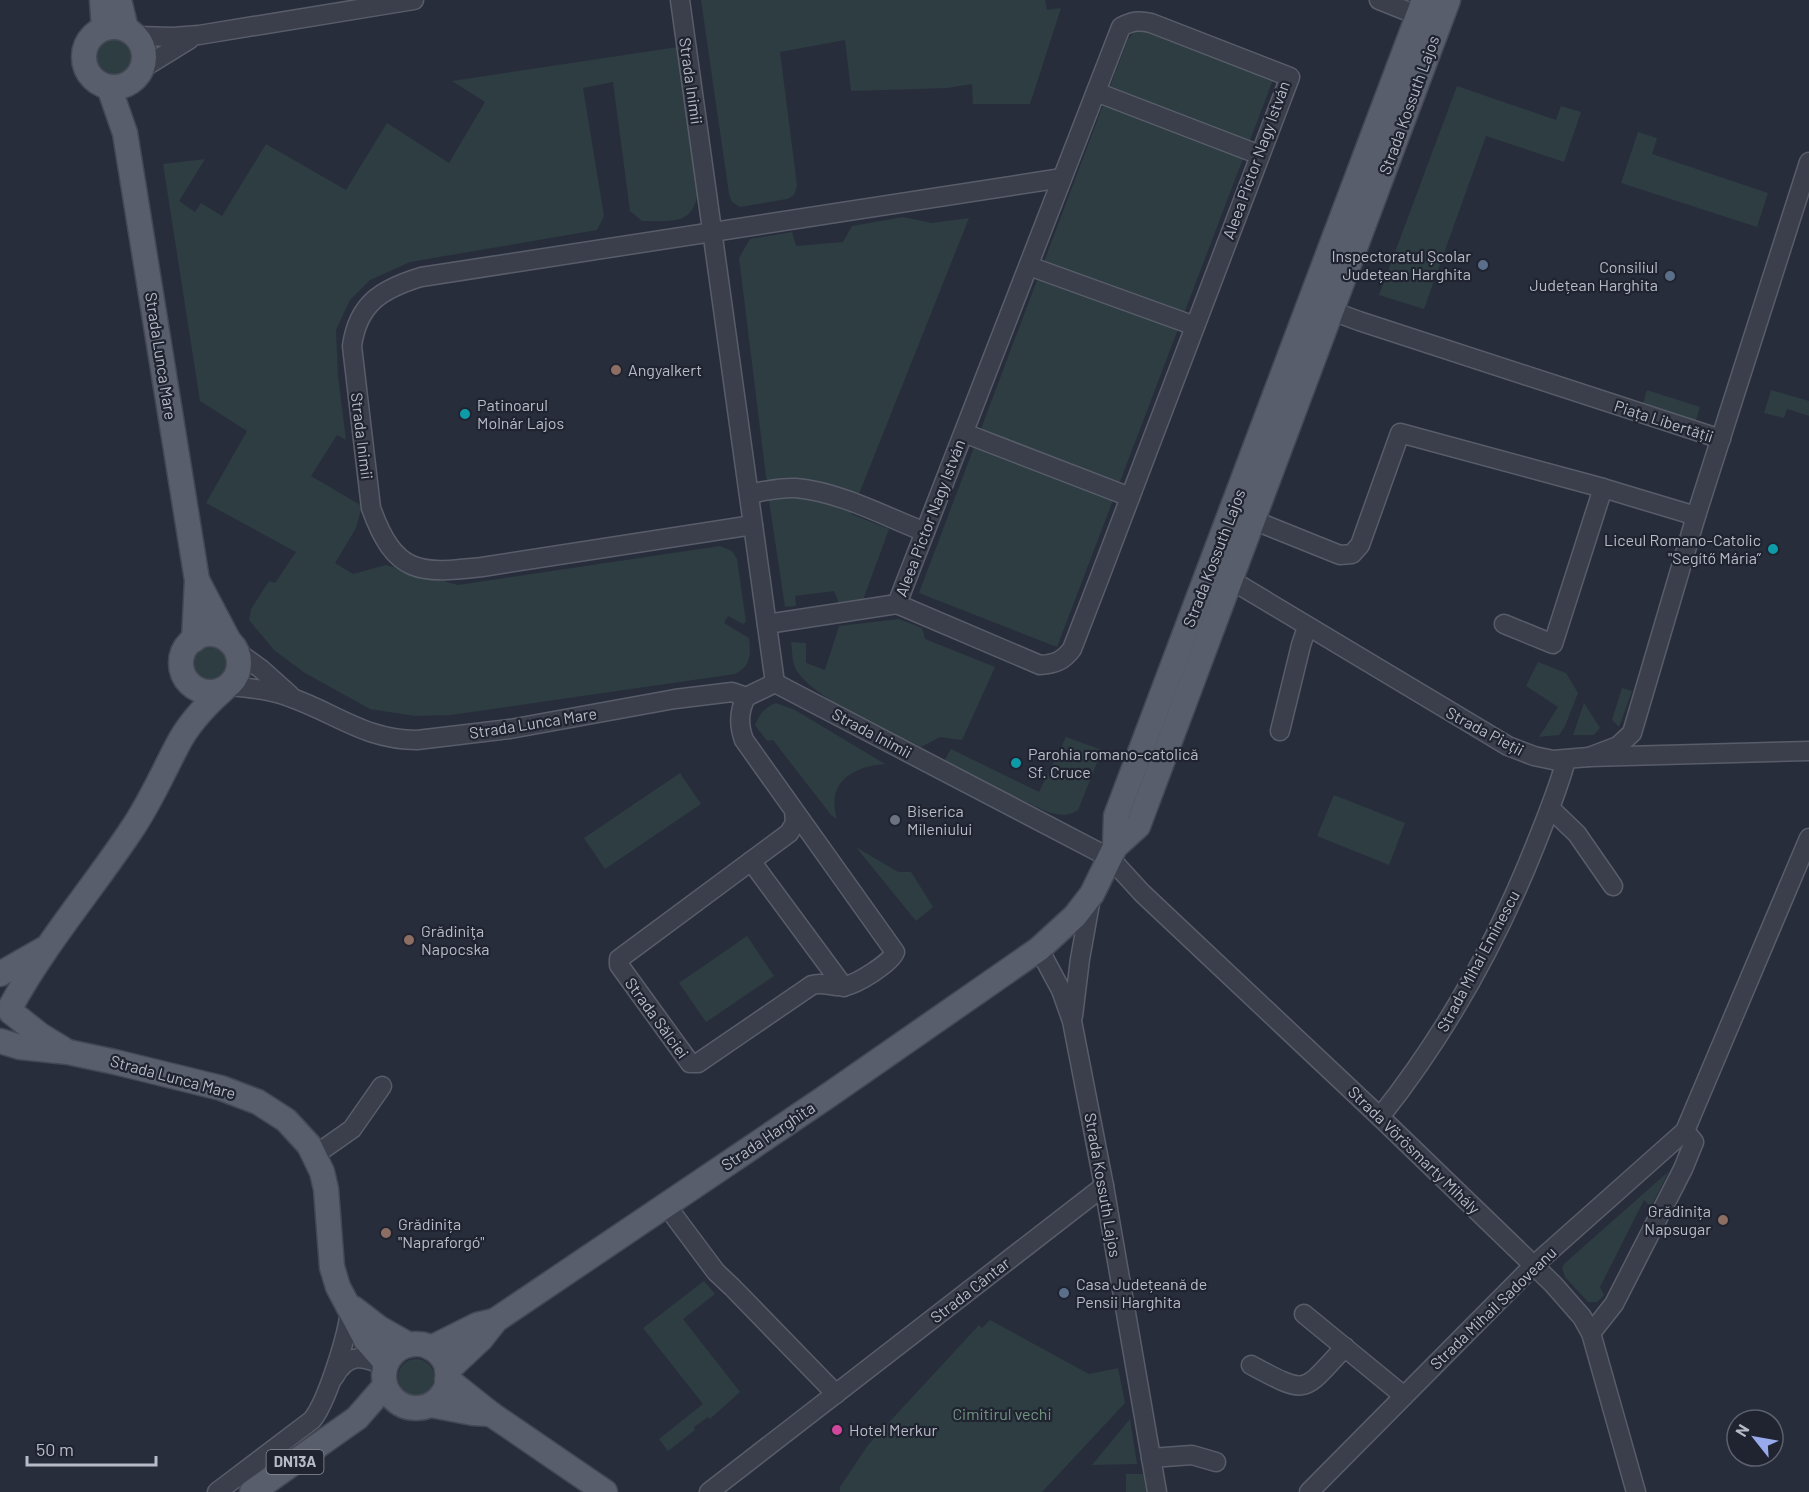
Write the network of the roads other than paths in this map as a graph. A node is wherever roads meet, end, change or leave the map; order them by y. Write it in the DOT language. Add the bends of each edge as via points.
graph roads {
  1 [pos="102,0"];
  2 [pos="119,0"];
  3 [pos="414,0"];
  4 [pos="680,0"];
  5 [pos="1379,0"];
  6 [pos="1448,0"];
  7 [pos="1427,13"];
  8 [pos="122,31"];
  9 [pos="199,35"];
  10 [pos="126,80"];
  11 [pos="1096,92"];
  12 [pos="1260,155"];
  13 [pos="1809,164"];
  14 [pos="1062,178"];
  15 [pos="712,232"];
  16 [pos="1029,266"];
  17 [pos="1322,271"];
  18 [pos="1332,311"];
  19 [pos="1195,326"];
  20 [pos="964,433"];
  21 [pos="1721,439"];
  22 [pos="1603,488"];
  23 [pos="749,494"];
  24 [pos="1130,497"];
  25 [pos="1696,516"];
  26 [pos="1253,520"];
  27 [pos="753,525"];
  28 [pos="925,532"];
  29 [pos="197,580"];
  30 [pos="1231,580"];
  31 [pos="897,604"];
  32 [pos="767,624"];
  33 [pos="1504,624"];
  34 [pos="1307,627"];
  35 [pos="194,640"];
  36 [pos="233,646"];
  37 [pos="184,677"];
  38 [pos="775,683"];
  39 [pos="226,688"];
  40 [pos="746,697"];
  41 [pos="293,698"];
  42 [pos="1280,731"];
  43 [pos="1632,733"];
  44 [pos="178,744"];
  45 [pos="1807,753"];
  46 [pos="1664,755"];
  47 [pos="1589,757"];
  48 [pos="1566,760"];
  49 [pos="1550,808"];
  50 [pos="794,810"];
  51 [pos="1809,838"];
  52 [pos="1112,853"];
  53 [pos="751,861"];
  54 [pos="1613,886"];
  55 [pos="1092,894"];
  56 [pos="46,948"];
  57 [pos="1039,949"];
  58 [pos="0,974"];
  59 [pos="844,987"];
  60 [pos="5,1010"];
  61 [pos="1072,1020"];
  62 [pos="0,1041"];
  63 [pos="68,1052"];
  64 [pos="382,1086"];
  65 [pos="1380,1117"];
  66 [pos="1685,1131"];
  67 [pos="315,1155"];
  68 [pos="1104,1186"];
  69 [pos="666,1206"];
  70 [pos="1533,1266"];
  71 [pos="350,1306"];
  72 [pos="1304,1314"];
  73 [pos="496,1320"];
  74 [pos="1591,1333"];
  75 [pos="420,1347"];
  76 [pos="1345,1347"];
  77 [pos="1251,1365"];
  78 [pos="385,1372"];
  79 [pos="447,1375"];
  80 [pos="330,1383"];
  81 [pos="836,1394"];
  82 [pos="1404,1396"];
  83 [pos="401,1405"];
  84 [pos="430,1405"];
  85 [pos="491,1414"];
  86 [pos="348,1425"];
  87 [pos="1151,1458"];
  88 [pos="1216,1462"];
  89 [pos="217,1492"];
  90 [pos="252,1492"];
  91 [pos="605,1492"];
  92 [pos="709,1492"];
  93 [pos="1157,1492"];
  94 [pos="1309,1492"];
  95 [pos="1636,1492"];
  1 -- 8 [label="main road"];
  2 -- 8 [label="main road"];
  3 -- 9 [label="street"];
  4 -- 15 [label="street, Strada Inimii"];
  5 -- 7 [label="street"];
  6 -- 7 [label="main road, Strada Kossuth Lajos"];
  7 -- 17 [label="main road, Strada Kossuth Lajos"];
  7 -- 18 [label="main road, Strada Kossuth Lajos"];
  8 -- 9 [label="street" via="172,37"];
  8 -- 10 [label="main road" via="144,51"];
  8 -- 10 [label="main road" via="97,32 88,41 84,62 90,76 102,85"];
  9 -- 10 [label="street"];
  10 -- 29 [label="main road, Strada Lunca Mare" via="129,109 125,133"];
  11 -- 12 [label="street"];
  11 -- 12 [label="street, Aleea Pictor Nagy István" via="1121,27 1131,22 1151,23 1290,77"];
  11 -- 14 [label="street, Aleea Pictor Nagy István"];
  12 -- 19 [label="street, Aleea Pictor Nagy István"];
  13 -- 21 [label="street, Piața Libertății"];
  14 -- 15 [label="street"];
  14 -- 16 [label="street, Aleea Pictor Nagy István"];
  15 -- 23 [label="street, Strada Inimii"];
  15 -- 27 [label="street, Strada Inimii" via="421,278 404,282 375,298 361,314 352,346 371,508 399,557 422,570 441,572"];
  16 -- 19 [label="street"];
  16 -- 20 [label="street, Aleea Pictor Nagy István"];
  17 -- 18 [label="street"];
  17 -- 52 [label="main road, Strada Kossuth Lajos" via="1116,816"];
  18 -- 21 [label="street, Piața Libertății"];
  18 -- 26 [label="main road, Strada Kossuth Lajos"];
  19 -- 24 [label="street, Aleea Pictor Nagy István"];
  20 -- 24 [label="street, Aleea Pictor Nagy István"];
  20 -- 28 [label="street, Aleea Pictor Nagy István"];
  21 -- 25 [label="street"];
  22 -- 25 [label="street"];
  22 -- 26 [label="street" via="1400,433 1360,546 1352,554 1340,555"];
  22 -- 33 [label="street" via="1553,644"];
  23 -- 27 [label="street, Strada Inimii"];
  23 -- 28 [label="street" via="793,488 819,492"];
  24 -- 31 [label="street, Aleea Pictor Nagy István" via="1072,649 1064,659 1040,665"];
  25 -- 43 [label="street"];
  26 -- 30 [label="main road, Strada Kossuth Lajos"];
  27 -- 32 [label="street, Strada Inimii"];
  28 -- 31 [label="street, Aleea Pictor Nagy István"];
  29 -- 35 [label="main road, Strada Lunca Mare"];
  29 -- 36 [label="main road, Strada Lunca Mare"];
  30 -- 34 [label="street, Strada Pieții"];
  30 -- 52 [label="main road, Strada Kossuth Lajos" via="1138,826"];
  31 -- 32 [label="street, Aleea Pictor Nagy István"];
  32 -- 38 [label="street, Strada Inimii"];
  34 -- 42 [label="street"];
  34 -- 48 [label="street, Strada Pieții" via="1508,746 1534,756"];
  35 -- 36 [label="main road" via="210,634"];
  35 -- 37 [label="main road" via="182,657"];
  36 -- 39 [label="main road" via="238,670"];
  36 -- 41 [label="street, Strada Lunca Mare"];
  37 -- 39 [label="main road" via="201,691"];
  37 -- 44 [label="main road, Strada Lunca Mare" via="185,711"];
  38 -- 40 [label="street"];
  38 -- 52 [label="street, Strada Inimii"];
  39 -- 41 [label="street, Strada Lunca Mare" via="265,690"];
  39 -- 44 [label="main road, Strada Lunca Mare" via="198,715"];
  40 -- 41 [label="street, Strada Lunca Mare" via="732,692 675,699 510,729 417,740 366,731"];
  40 -- 50 [label="street" via="740,721 744,740"];
  43 -- 46 [label="street" via="1647,748"];
  43 -- 47 [label="street" via="1618,746"];
  44 -- 56 [label="main road, Strada Lunca Mare" via="135,824"];
  45 -- 46 [label="street, Strada Pieții"];
  46 -- 47 [label="street, Strada Pieții"];
  47 -- 48 [label="street, Strada Pieții"];
  48 -- 49 [label="street, Strada Mihai Eminescu"];
  49 -- 54 [label="street" via="1577,834"];
  49 -- 65 [label="street, Strada Mihai Eminescu" via="1509,910 1473,978 1416,1071"];
  50 -- 53 [label="street, Strada Sălciei" via="793,829"];
  50 -- 59 [label="street" via="895,950 895,955 881,966"];
  51 -- 66 [label="street, Strada Mihail Sadoveanu"];
  52 -- 55 [label="main road, Strada Kossuth Lajos"];
  52 -- 65 [label="street, Strada Vörösmarty Mihály" via="1142,893"];
  53 -- 59 [label="street"];
  53 -- 59 [label="street, Strada Sălciei" via="619,959 619,965 685,1059 698,1063 812,985"];
  55 -- 57 [label="main road, Strada Kossuth Lajos"];
  55 -- 61 [label="street, Strada Kossuth Lajos"];
  56 -- 58 [label="main road, Strada Lunca Mare"];
  56 -- 60 [label="main road, Strada Lunca Mare"];
  57 -- 61 [label="street, Strada Kossuth Lajos"];
  57 -- 69 [label="main road, Strada Harghita"];
  60 -- 63 [label="main road, Strada Lunca Mare"];
  61 -- 68 [label="street, Strada Kossuth Lajos"];
  62 -- 63 [label="main road, Strada Lunca Mare"];
  63 -- 67 [label="main road, Strada Lunca Mare" via="237,1093 286,1120"];
  64 -- 67 [label="street" via="352,1129"];
  65 -- 70 [label="street, Strada Vörösmarty Mihály"];
  66 -- 70 [label="street, Strada Mihail Sadoveanu"];
  66 -- 74 [label="street, Strada Mihail Sadoveanu" via="1694,1142 1683,1169 1614,1304"];
  67 -- 71 [label="main road, Strada Lunca Mare" via="326,1189 334,1277"];
  68 -- 81 [label="street, Strada Cântar"];
  68 -- 87 [label="street, Strada Kossuth Lajos"];
  69 -- 73 [label="main road, Strada Harghita"];
  69 -- 81 [label="street" via="716,1272"];
  70 -- 74 [label="street, Strada Vörösmarty Mihály" via="1582,1317"];
  70 -- 82 [label="street, Strada Mihail Sadoveanu"];
  71 -- 75 [label="main road, Strada Lunca Mare" via="379,1328"];
  71 -- 78 [label="main road, Strada Lunca Mare"];
  71 -- 80 [label="street"];
  72 -- 76 [label="street"];
  73 -- 75 [label="main road, Strada Harghita"];
  73 -- 79 [label="main road, Strada Harghita"];
  74 -- 95 [label="street, Strada Vörösmarty Mihály"];
  75 -- 78 [label="main road" via="394,1352"];
  75 -- 79 [label="main road" via="442,1358"];
  76 -- 77 [label="street" via="1311,1383 1302,1386 1288,1385"];
  76 -- 82 [label="street"];
  78 -- 80 [label="street" via="365,1358 351,1359 336,1371"];
  78 -- 83 [label="main road" via="391,1397"];
  78 -- 86 [label="main road, DN13A"];
  79 -- 84 [label="main road" via="442,1394"];
  79 -- 85 [label="main road"];
  80 -- 89 [label="street" via="312,1420"];
  81 -- 92 [label="street, Strada Cântar"];
  82 -- 94 [label="street, Strada Mihail Sadoveanu"];
  83 -- 84 [label="main road"];
  83 -- 86 [label="main road, DN13A"];
  84 -- 85 [label="main road"];
  85 -- 91 [label="main road"];
  86 -- 90 [label="main road, DN13A"];
  87 -- 88 [label="street" via="1192,1455"];
  87 -- 93 [label="street, Strada Kossuth Lajos"];
}
